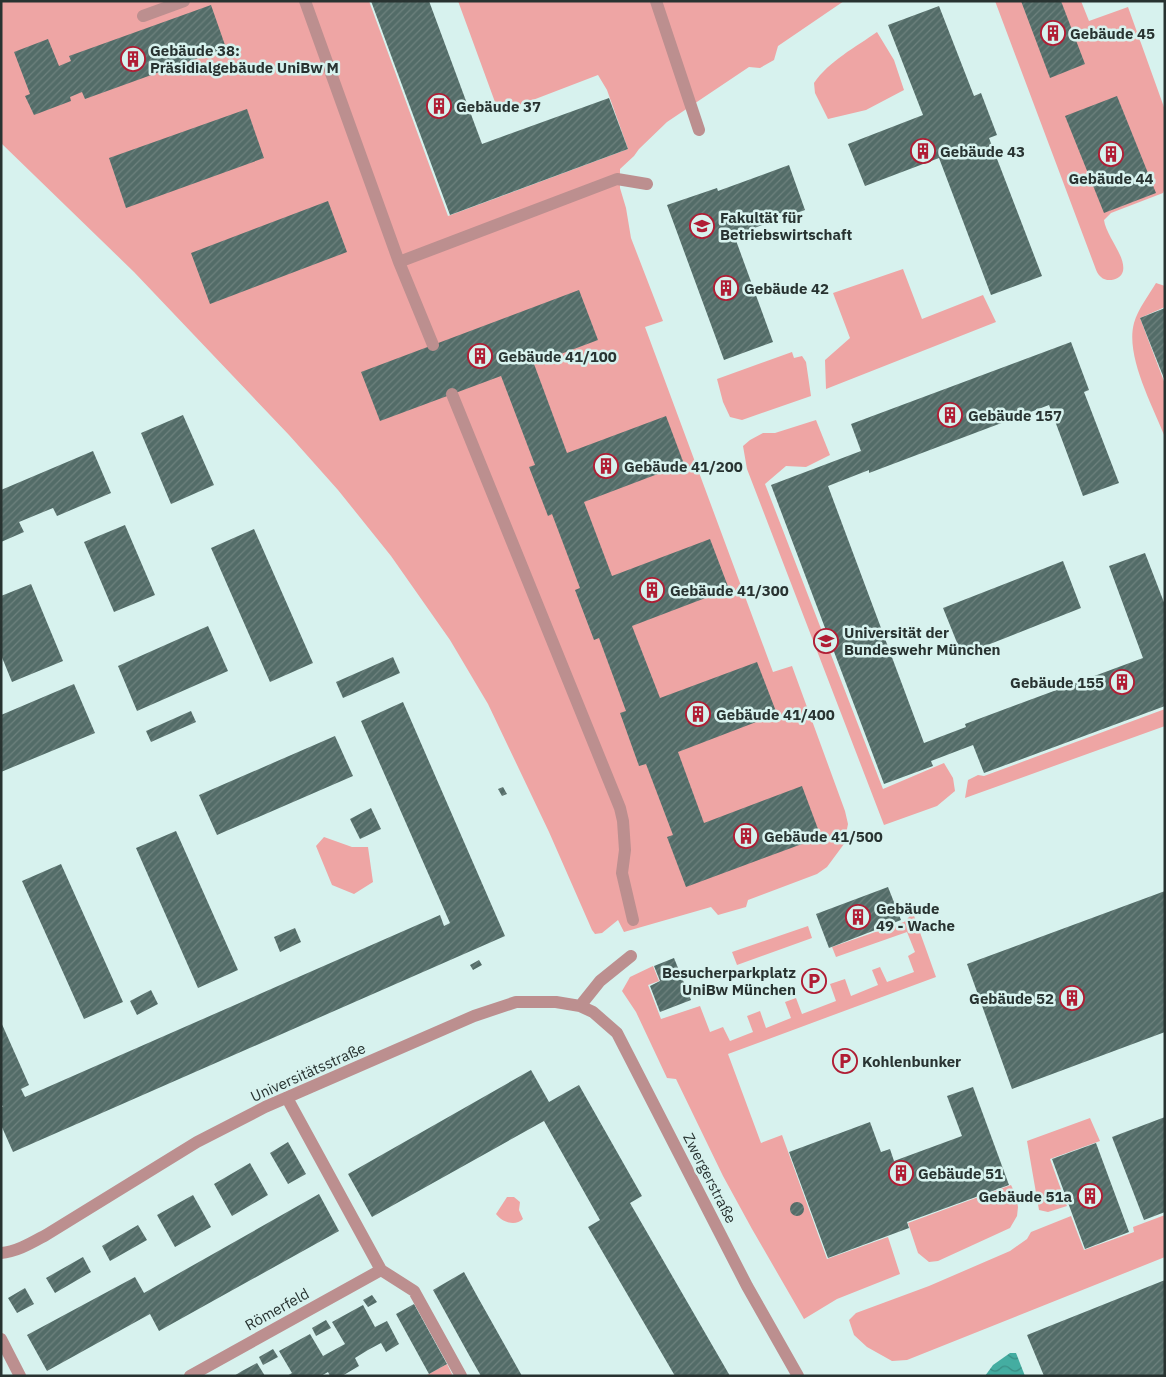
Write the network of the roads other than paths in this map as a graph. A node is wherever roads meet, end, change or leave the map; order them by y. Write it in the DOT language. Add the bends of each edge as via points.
graph roads {
  1 [pos="184,1"];
  2 [pos="305,1"];
  3 [pos="656,1"];
  4 [pos="143,16"];
  5 [pos="699,130"];
  6 [pos="647,184"];
  7 [pos="399,262"];
  8 [pos="433,345"];
  9 [pos="452,394"];
  10 [pos="633,920"];
  11 [pos="631,956"];
  12 [pos="580,1006"];
  13 [pos="286,1098"];
  14 [pos="1,1253"];
  15 [pos="381,1270"];
  16 [pos="1,1339"];
  17 [pos="20,1376"];
  18 [pos="190,1376"];
  19 [pos="462,1376"];
  20 [pos="798,1376"];
  1 -- 4 [label="street"];
  2 -- 7 [label="street"];
  3 -- 5 [label="street"];
  6 -- 7 [label="street" via="617,179"];
  7 -- 8 [label="street"];
  9 -- 10 [label="street" via="620,808 625,850 622,874"];
  11 -- 12 [label="street" via="600,981"];
  12 -- 13 [label="street, Universitätsstraße" via="534,1001 509,1005 474,1016"];
  12 -- 20 [label="street, Zwergerstraße" via="593,1012 617,1033 747,1286"];
  13 -- 14 [label="street, Universitätsstraße" via="197,1142 46,1235"];
  13 -- 15 [label="street"];
  15 -- 18 [label="street, Römerfeld"];
  15 -- 19 [label="street" via="414,1291"];
  16 -- 17 [label="street"];
}
